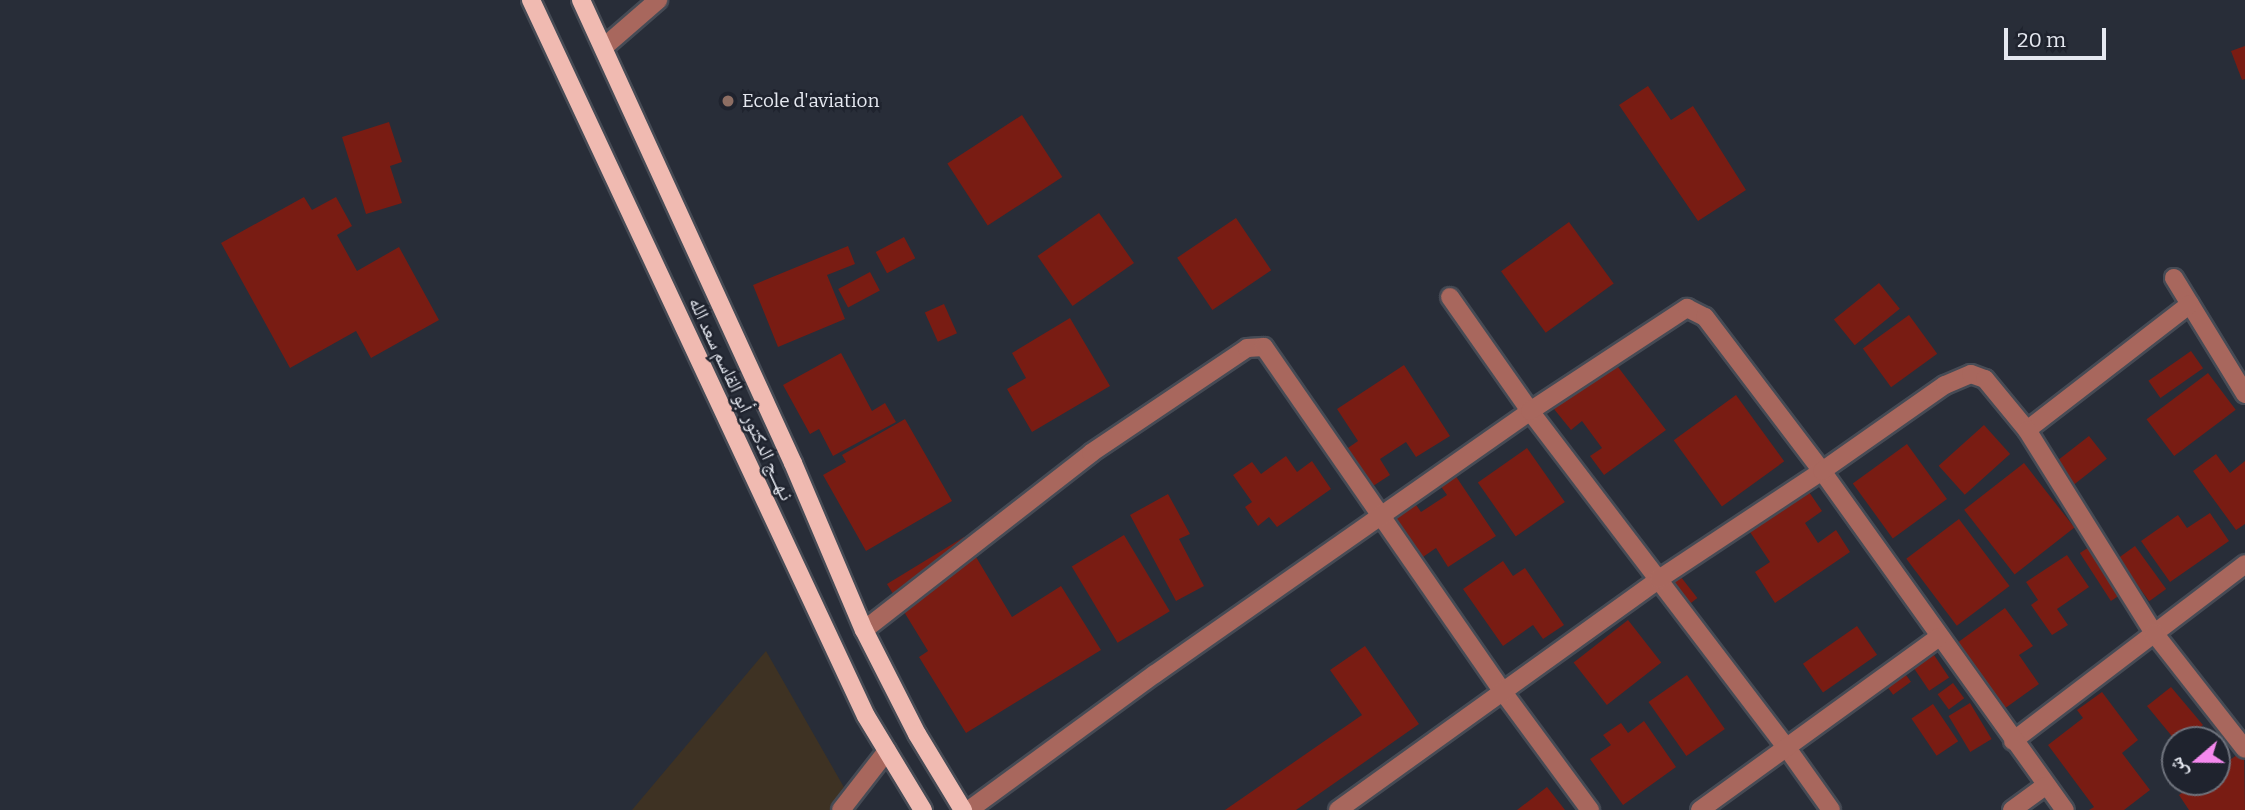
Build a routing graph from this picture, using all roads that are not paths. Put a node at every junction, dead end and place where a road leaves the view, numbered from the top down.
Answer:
1 (531, 0) edge
2 (582, 0) edge
3 (658, 0) edge
4 (604, 47) junction
5 (2174, 278) dead end
6 (1451, 297) dead end
7 (2190, 304) junction
8 (2245, 394) edge
9 (1530, 411) junction
10 (2027, 430) junction
11 (1822, 471) junction
12 (1382, 517) junction
13 (2245, 564) edge
14 (1659, 579) junction
15 (864, 630) junction
16 (2154, 633) junction
17 (1938, 638) junction
18 (1503, 692) junction
19 (2013, 741) junction
20 (1787, 748) junction
21 (2245, 749) edge
22 (887, 751) junction
23 (2045, 786) junction
24 (841, 810) edge
25 (923, 810) edge
26 (963, 810) edge
27 (969, 810) edge
28 (1338, 810) edge
29 (1590, 810) edge
30 (1700, 810) edge
31 (1831, 810) edge
32 (2012, 810) edge
33 (2065, 810) edge

1 - 22 main road, نـهـــج الدكتور أبو القاسم سعد الله
2 - 4 main road, نـهـــج الدكتور أبو القاسم سعد الله
3 - 4 street
4 - 15 main road, نـهـــج الدكتور أبو القاسم سعد الله
5 - 7 street
6 - 9 street
7 - 8 street
7 - 10 street
9 - 11 street
9 - 12 street
9 - 14 street
10 - 11 street
10 - 16 street
11 - 14 street
11 - 17 street
12 - 15 street
12 - 18 street
12 - 27 street
13 - 16 street
14 - 18 street
14 - 20 street
15 - 26 main road, نـهـــج الدكتور أبو القاسم سعد الله
16 - 19 street
16 - 21 street
17 - 19 street
17 - 20 street
18 - 28 street
18 - 29 street
19 - 23 street
20 - 30 street
20 - 31 street
22 - 24 street
22 - 25 main road, نـهـــج الدكتور أبو القاسم سعد الله
23 - 32 street
23 - 33 street

